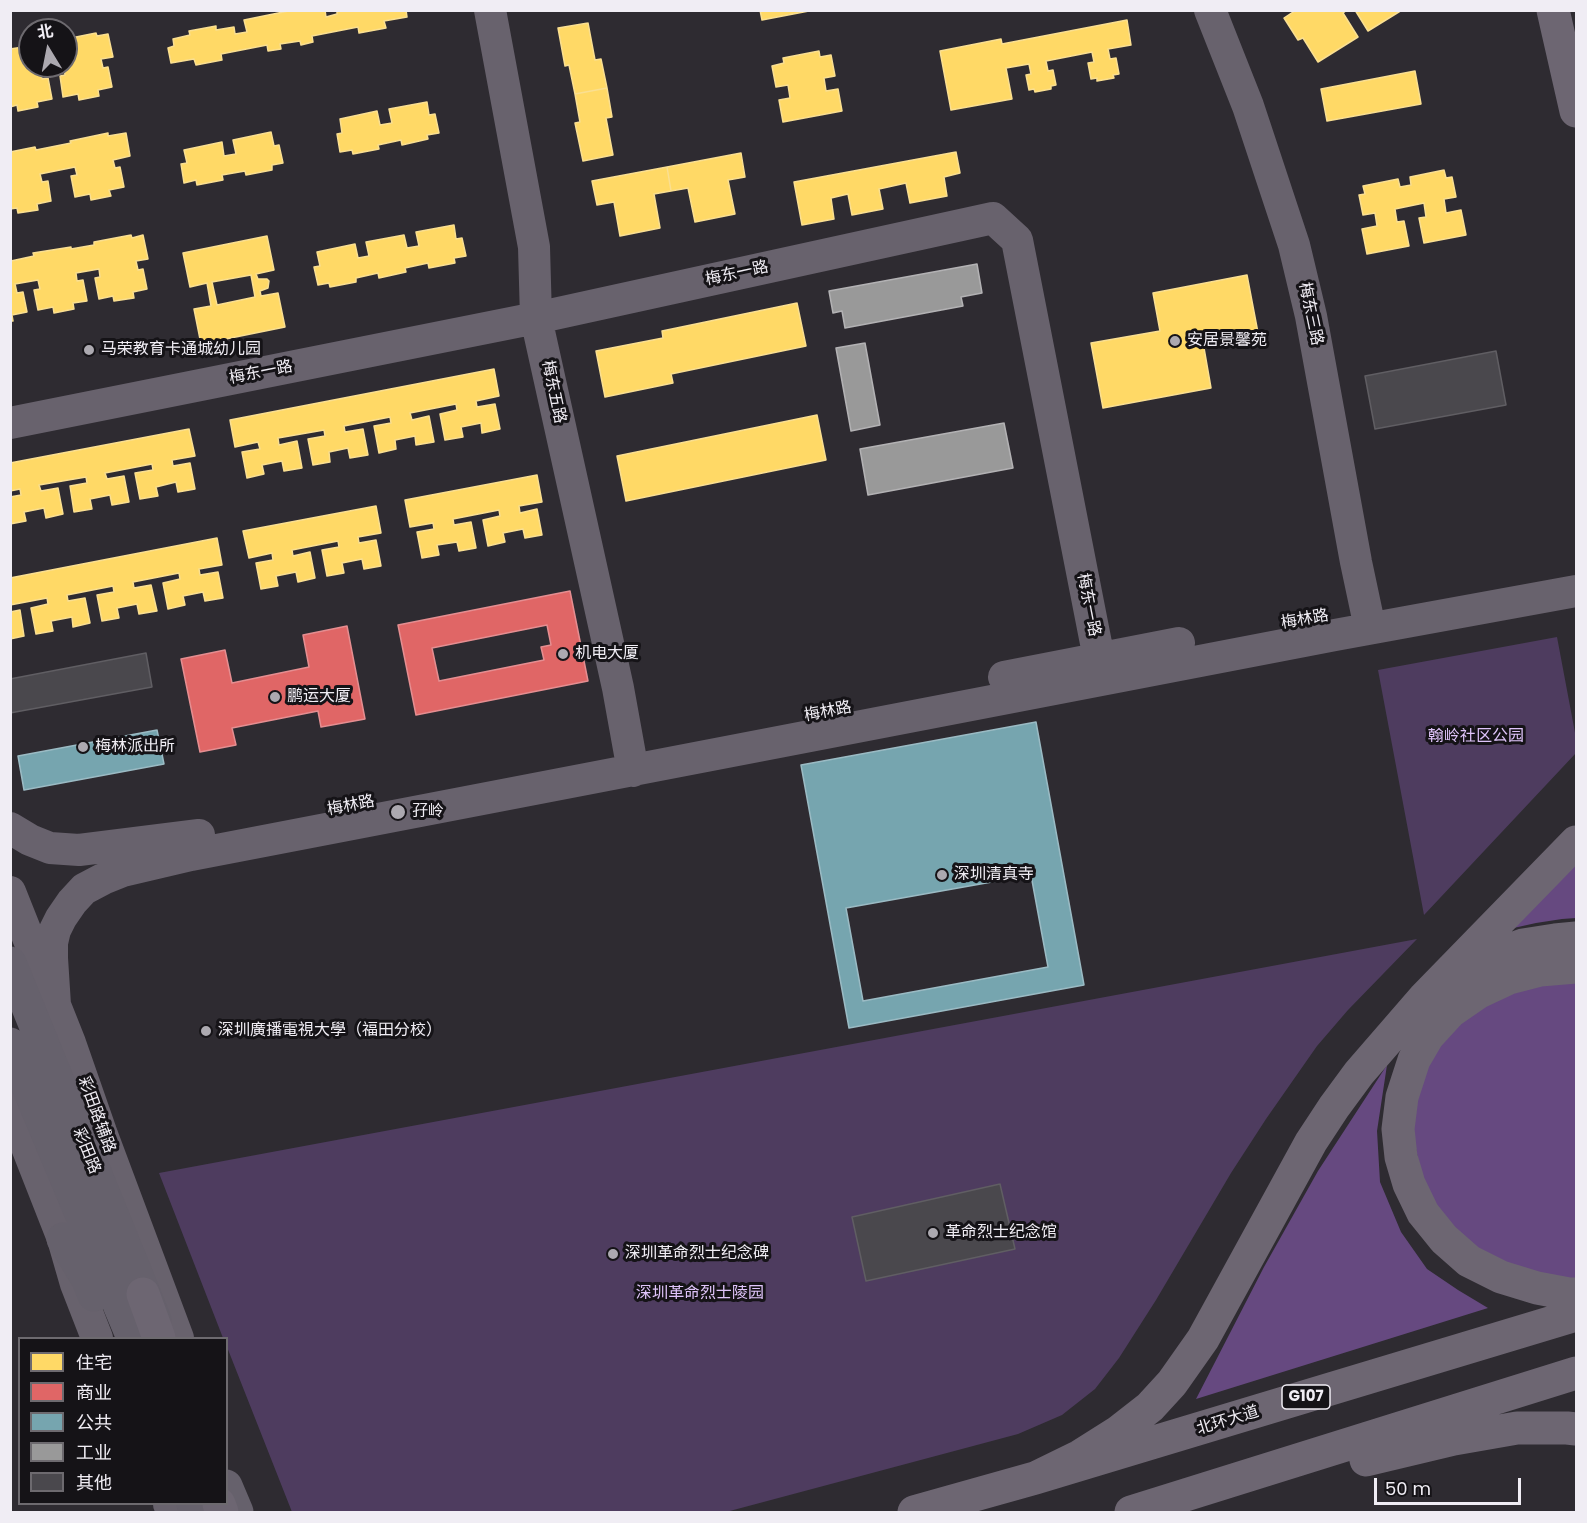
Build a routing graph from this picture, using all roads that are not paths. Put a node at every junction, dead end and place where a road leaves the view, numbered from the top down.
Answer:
1 (490, 10) edge
2 (1210, 10) edge
3 (1553, 10) edge
4 (1576, 111) edge
5 (536, 318) junction
6 (10, 423) edge
7 (1576, 570) edge
8 (1576, 591) edge
9 (1368, 618) junction
10 (1101, 669) junction
11 (631, 762) junction
12 (10, 828) edge
13 (1576, 842) edge
14 (189, 846) junction
15 (13, 905) edge
16 (1576, 938) edge
17 (10, 963) edge
18 (1576, 967) edge
19 (1424, 998) junction
20 (55, 1005) junction
21 (10, 1044) edge
22 (32, 1090) edge
23 (63, 1239) junction
24 (143, 1294) joint
25 (1576, 1294) edge
26 (1576, 1315) edge
27 (98, 1337) edge
28 (112, 1337) edge
29 (133, 1337) edge
30 (161, 1337) edge
31 (178, 1337) edge
32 (1576, 1373) edge
33 (1576, 1429) edge
34 (1035, 1478) junction
35 (228, 1491) edge
36 (237, 1512) edge
37 (914, 1512) edge
38 (1131, 1512) edge
39 (1145, 1512) edge

1 - 5 street, 梅东五路
2 - 9 street, 梅东三路
3 - 4 highway
5 - 6 street, 梅东一路
5 - 10 street, 梅东一路
5 - 11 street, 梅东五路
7 - 9 street, 梅林路
8 - 9 street, 梅林路
9 - 10 street, 梅林路
10 - 11 street, 梅林路
11 - 14 street, 梅林路
12 - 14 street, 梅林路
13 - 19 highway
14 - 20 street, 梅林路
15 - 20 street, 彩田路辅路
16 - 19 highway
17 - 22 main road, 彩田路
18 - 25 highway
19 - 34 highway
20 - 31 street, 彩田路辅路
21 - 22 main road, 彩田路
22 - 23 street
22 - 24 main road, 彩田路
22 - 29 main road, 彩田路
23 - 27 street
23 - 28 main road
24 - 30 highway
26 - 34 highway, 北环大道 / G107
32 - 38 highway
33 - 39 highway
34 - 37 highway, 北环大道 / G107
35 - 36 main road

